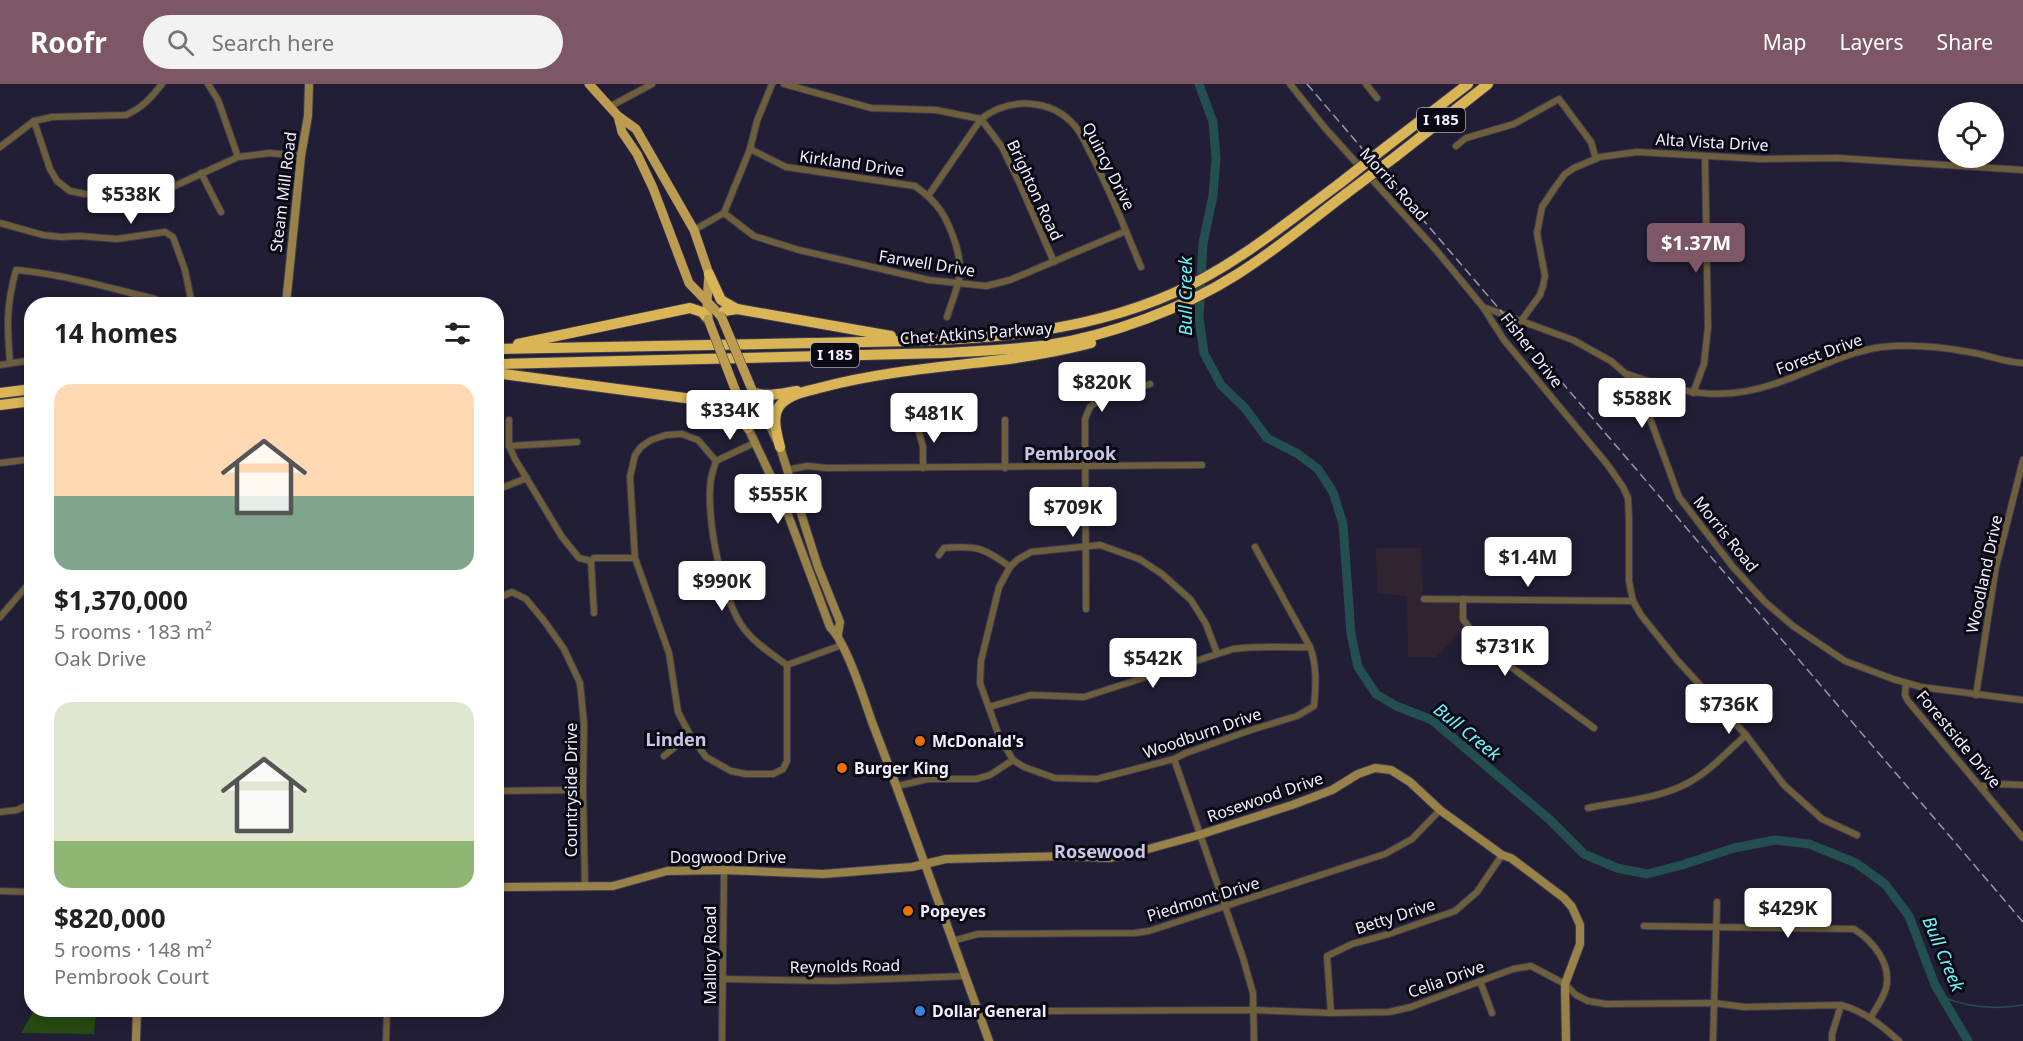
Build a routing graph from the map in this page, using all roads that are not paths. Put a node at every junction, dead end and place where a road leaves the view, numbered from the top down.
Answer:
1 (162, 84) edge
2 (208, 84) edge
3 (309, 84) edge
4 (589, 84) edge
5 (652, 84) edge
6 (772, 84) edge
7 (784, 84) edge
8 (1290, 84) edge
9 (1366, 84) edge
10 (1468, 84) edge
11 (1488, 84) edge
12 (1377, 98) dead end
13 (609, 107) junction
14 (618, 116) junction
15 (981, 119) junction
16 (34, 121) junction
17 (1456, 146) dead end
18 (0, 147) edge
19 (750, 149) junction
20 (301, 156) junction
21 (238, 157) junction
22 (1705, 157) junction
23 (1596, 159) junction
24 (2023, 170) edge
25 (201, 173) junction
26 (928, 196) junction
27 (221, 212) dead end
28 (724, 213) junction
29 (0, 223) edge
30 (694, 230) junction
31 (1126, 231) junction
32 (1054, 262) junction
33 (1140, 267) dead end
34 (709, 274) junction
35 (957, 284) junction
36 (147, 297) edge
37 (191, 297) edge
38 (287, 297) edge
39 (707, 301) junction
40 (1483, 307) junction
41 (737, 309) junction
42 (1166, 312) junction
43 (721, 316) junction
44 (947, 317) dead end
45 (708, 319) junction
46 (1521, 321) junction
47 (921, 340) junction
48 (504, 346) edge
49 (504, 348) edge
50 (24, 361) edge
51 (10, 363) junction
52 (2023, 363) edge
53 (504, 364) edge
54 (0, 365) edge
55 (504, 374) edge
56 (1626, 374) junction
57 (1150, 384) dead end
58 (24, 390) edge
59 (804, 391) junction
60 (753, 392) junction
61 (0, 393) edge
62 (1693, 393) junction
63 (738, 397) joint
64 (24, 402) edge
65 (0, 405) edge
66 (751, 405) junction
67 (510, 420) dead end
68 (1005, 420) dead end
69 (917, 425) dead end
70 (748, 428) junction
71 (577, 442) dead end
72 (754, 443) junction
73 (509, 446) junction
74 (780, 447) junction
75 (24, 460) edge
76 (2023, 460) edge
77 (716, 461) junction
78 (0, 463) edge
79 (1202, 465) dead end
80 (1084, 467) junction
81 (922, 468) junction
82 (1005, 468) junction
83 (786, 470) junction
84 (527, 478) junction
85 (504, 487) edge
86 (1256, 547) dead end
87 (1086, 548) junction
88 (939, 555) dead end
89 (635, 558) junction
90 (591, 561) junction
91 (1010, 567) junction
92 (24, 589) edge
93 (504, 596) edge
94 (1424, 599) dead end
95 (1462, 599) junction
96 (1633, 601) junction
97 (1086, 609) dead end
98 (594, 613) dead end
99 (0, 617) edge
100 (838, 634) junction
101 (842, 645) junction
102 (1310, 646) junction
103 (1217, 653) junction
104 (788, 665) junction
105 (1906, 683) junction
106 (1976, 695) junction
107 (2023, 700) edge
108 (989, 707) junction
109 (1594, 728) dead end
110 (690, 735) junction
111 (1746, 735) junction
112 (664, 756) dead end
113 (1174, 759) junction
114 (1012, 760) junction
115 (2023, 785) edge
116 (897, 786) junction
117 (1981, 786) junction
118 (583, 790) junction
119 (504, 791) edge
120 (24, 807) edge
121 (1588, 808) dead end
122 (1440, 810) junction
123 (0, 812) edge
124 (1199, 835) junction
125 (1857, 835) dead end
126 (2023, 838) edge
127 (1502, 855) junction
128 (924, 863) junction
129 (724, 870) junction
130 (585, 886) junction
131 (504, 887) edge
132 (0, 891) edge
133 (24, 892) edge
134 (1717, 902) dead end
135 (1224, 906) junction
136 (1644, 926) dead end
137 (1716, 926) junction
138 (952, 941) junction
139 (966, 976) junction
140 (723, 978) junction
141 (1480, 981) junction
142 (1565, 984) junction
143 (1714, 1003) junction
144 (1841, 1005) junction
145 (1254, 1010) junction
146 (1331, 1013) junction
147 (1492, 1013) dead end
148 (980, 1016) junction
149 (137, 1017) edge
150 (387, 1017) edge
151 (1871, 1017) junction
152 (136, 1041) edge
153 (386, 1041) edge
154 (723, 1041) edge
155 (989, 1041) edge
156 (1254, 1041) edge
157 (1566, 1041) edge
158 (1713, 1041) edge
159 (1832, 1041) edge
160 (1899, 1041) edge

1 - 16 street
2 - 21 street
3 - 20 street, Steam Mill Road
4 - 13 main road
5 - 13 street
6 - 19 street
7 - 15 street
8 - 40 street, Morris Road
9 - 12 street
10 - 47 highway, Chet Atkins Parkway / I 185, bridge
11 - 42 highway, I 185, bridge
13 - 14 main road
14 - 30 main road
14 - 39 main road
15 - 26 street, Quincy Drive
15 - 31 street, Quincy Drive
15 - 32 street, Brighton Road
16 - 18 street
16 - 25 street
17 - 23 street
19 - 26 street, Kirkland Drive
19 - 28 street
20 - 21 street
20 - 38 street, Steam Mill Road
21 - 25 street
22 - 23 street, Alta Vista Drive
22 - 24 street, Alta Vista Drive
22 - 62 street
23 - 46 street, Alta Vista Drive
25 - 27 street
26 - 35 street, Kirkland Drive
28 - 30 street
28 - 35 street, Farwell Drive
29 - 37 street
30 - 34 main road
31 - 32 street, Farwell Drive
31 - 33 street, Quincy Drive
32 - 35 street, Farwell Drive
34 - 39 main road
34 - 41 highway
35 - 44 street, Kirkland Drive
36 - 51 street
39 - 43 main road
39 - 45 main road
40 - 46 street, Morris Road
40 - 96 street, Fisher Drive
41 - 43 highway
41 - 47 highway
42 - 53 highway, Chet Atkins Parkway / I 185
42 - 59 highway
43 - 60 main road, bridge
45 - 48 highway
45 - 63 main road, bridge
46 - 56 street, Morris Road
47 - 49 highway, Chet Atkins Parkway / I 185
50 - 51 street
51 - 54 street
52 - 62 street, Forest Drive
55 - 70 highway
56 - 62 street, Forest Drive
56 - 105 street, Morris Road
57 - 80 street
58 - 61 highway
59 - 60 highway
59 - 74 highway
60 - 66 street
63 - 66 street
64 - 65 highway
66 - 70 street
66 - 74 street
67 - 73 street
68 - 82 street
69 - 81 street
70 - 72 street
71 - 73 street
72 - 77 street
72 - 100 street
73 - 84 street
74 - 83 street
75 - 78 street
76 - 106 street, Woodland Drive
77 - 89 street
77 - 104 street
79 - 80 street
80 - 82 street
80 - 87 street
81 - 82 street
81 - 83 street
83 - 100 street
84 - 85 street
84 - 90 street
86 - 102 street, Woodburn Drive
87 - 91 street
87 - 97 street
87 - 103 street
88 - 91 street
89 - 90 street
89 - 110 street
90 - 98 street
91 - 108 street
92 - 99 street
93 - 118 street, Countryside Drive
94 - 95 street
95 - 96 street
95 - 109 street
96 - 111 street
100 - 101 street
101 - 104 street
101 - 116 street
102 - 103 street
102 - 113 street, Woodburn Drive
103 - 108 street
104 - 110 street
105 - 106 street, Morris Road
105 - 117 street, Forestside Drive
106 - 107 street, Morris Road
108 - 114 street
110 - 112 street
111 - 121 street
111 - 125 street
113 - 114 street, Woodburn Drive
113 - 124 street
114 - 116 street
115 - 117 street
116 - 128 street
117 - 126 street, Forestside Drive
118 - 119 street
118 - 130 street, Countryside Drive
120 - 123 street
122 - 124 street, Rosewood Drive
122 - 127 street, Rosewood Drive
122 - 135 street, Piedmont Drive
124 - 128 street, Rosewood Drive
124 - 135 street
127 - 142 street, Rosewood Drive
127 - 146 street, Betty Drive
128 - 129 street, Dogwood Drive
128 - 138 street
129 - 130 street, Dogwood Drive
129 - 140 street, Mallory Road
130 - 131 street, Dogwood Drive
132 - 133 street
134 - 137 street
135 - 138 street, Piedmont Drive
135 - 145 street
136 - 137 street
137 - 143 street
137 - 151 street
138 - 139 street
139 - 140 street, Reynolds Road
139 - 148 street
140 - 154 street, Mallory Road
141 - 142 street, Celia Drive
141 - 146 street, Celia Drive
141 - 147 street
142 - 143 street, Celia Drive
142 - 157 street, Rosewood Drive
143 - 144 street, Celia Drive
143 - 158 street
144 - 151 street, Celia Drive
144 - 159 street
145 - 146 street, Celia Drive
145 - 148 street, Celia Drive
145 - 156 street
148 - 155 street
149 - 152 street
150 - 153 street
151 - 160 street, Celia Drive

